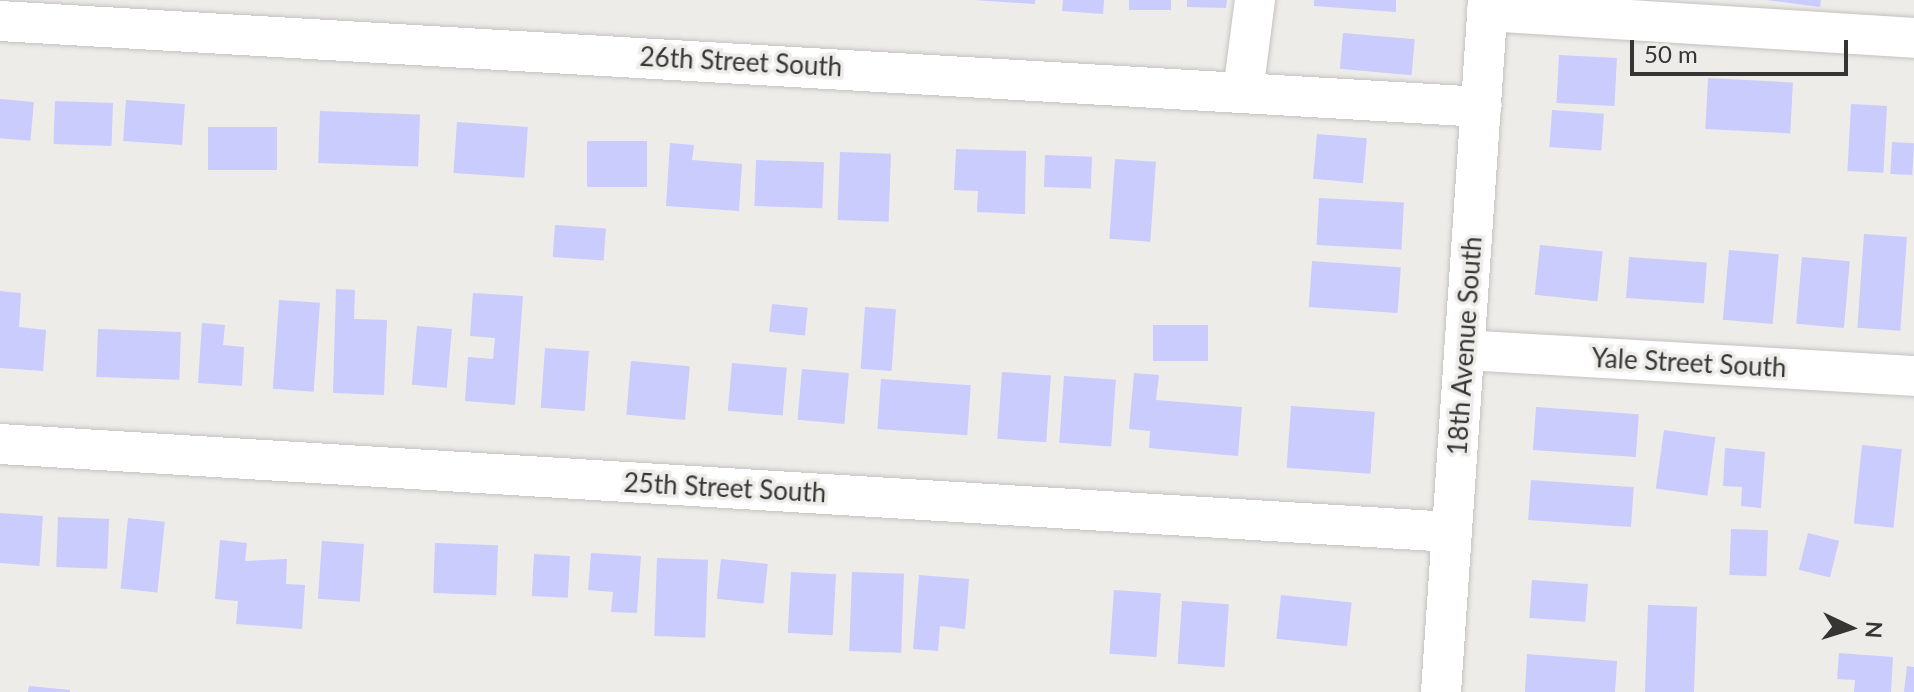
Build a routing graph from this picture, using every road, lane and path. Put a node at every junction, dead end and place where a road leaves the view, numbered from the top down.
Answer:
1 (1255, 0) edge
2 (1488, 6) edge
3 (0, 21) edge
4 (1914, 38) edge
5 (1243, 92) junction
6 (1482, 107) junction
7 (1464, 350) junction
8 (1914, 376) edge
9 (0, 444) edge
10 (1451, 532) junction
11 (1441, 692) edge

1 - 5 street
2 - 4 street
2 - 6 street, 18th Avenue South
3 - 5 street, 26th Street South
5 - 6 street, 26th Street South
6 - 7 street, 18th Avenue South
7 - 8 street, Yale Street South
7 - 10 street, 18th Avenue South
9 - 10 street, 25th Street South
10 - 11 street, 18th Avenue South

